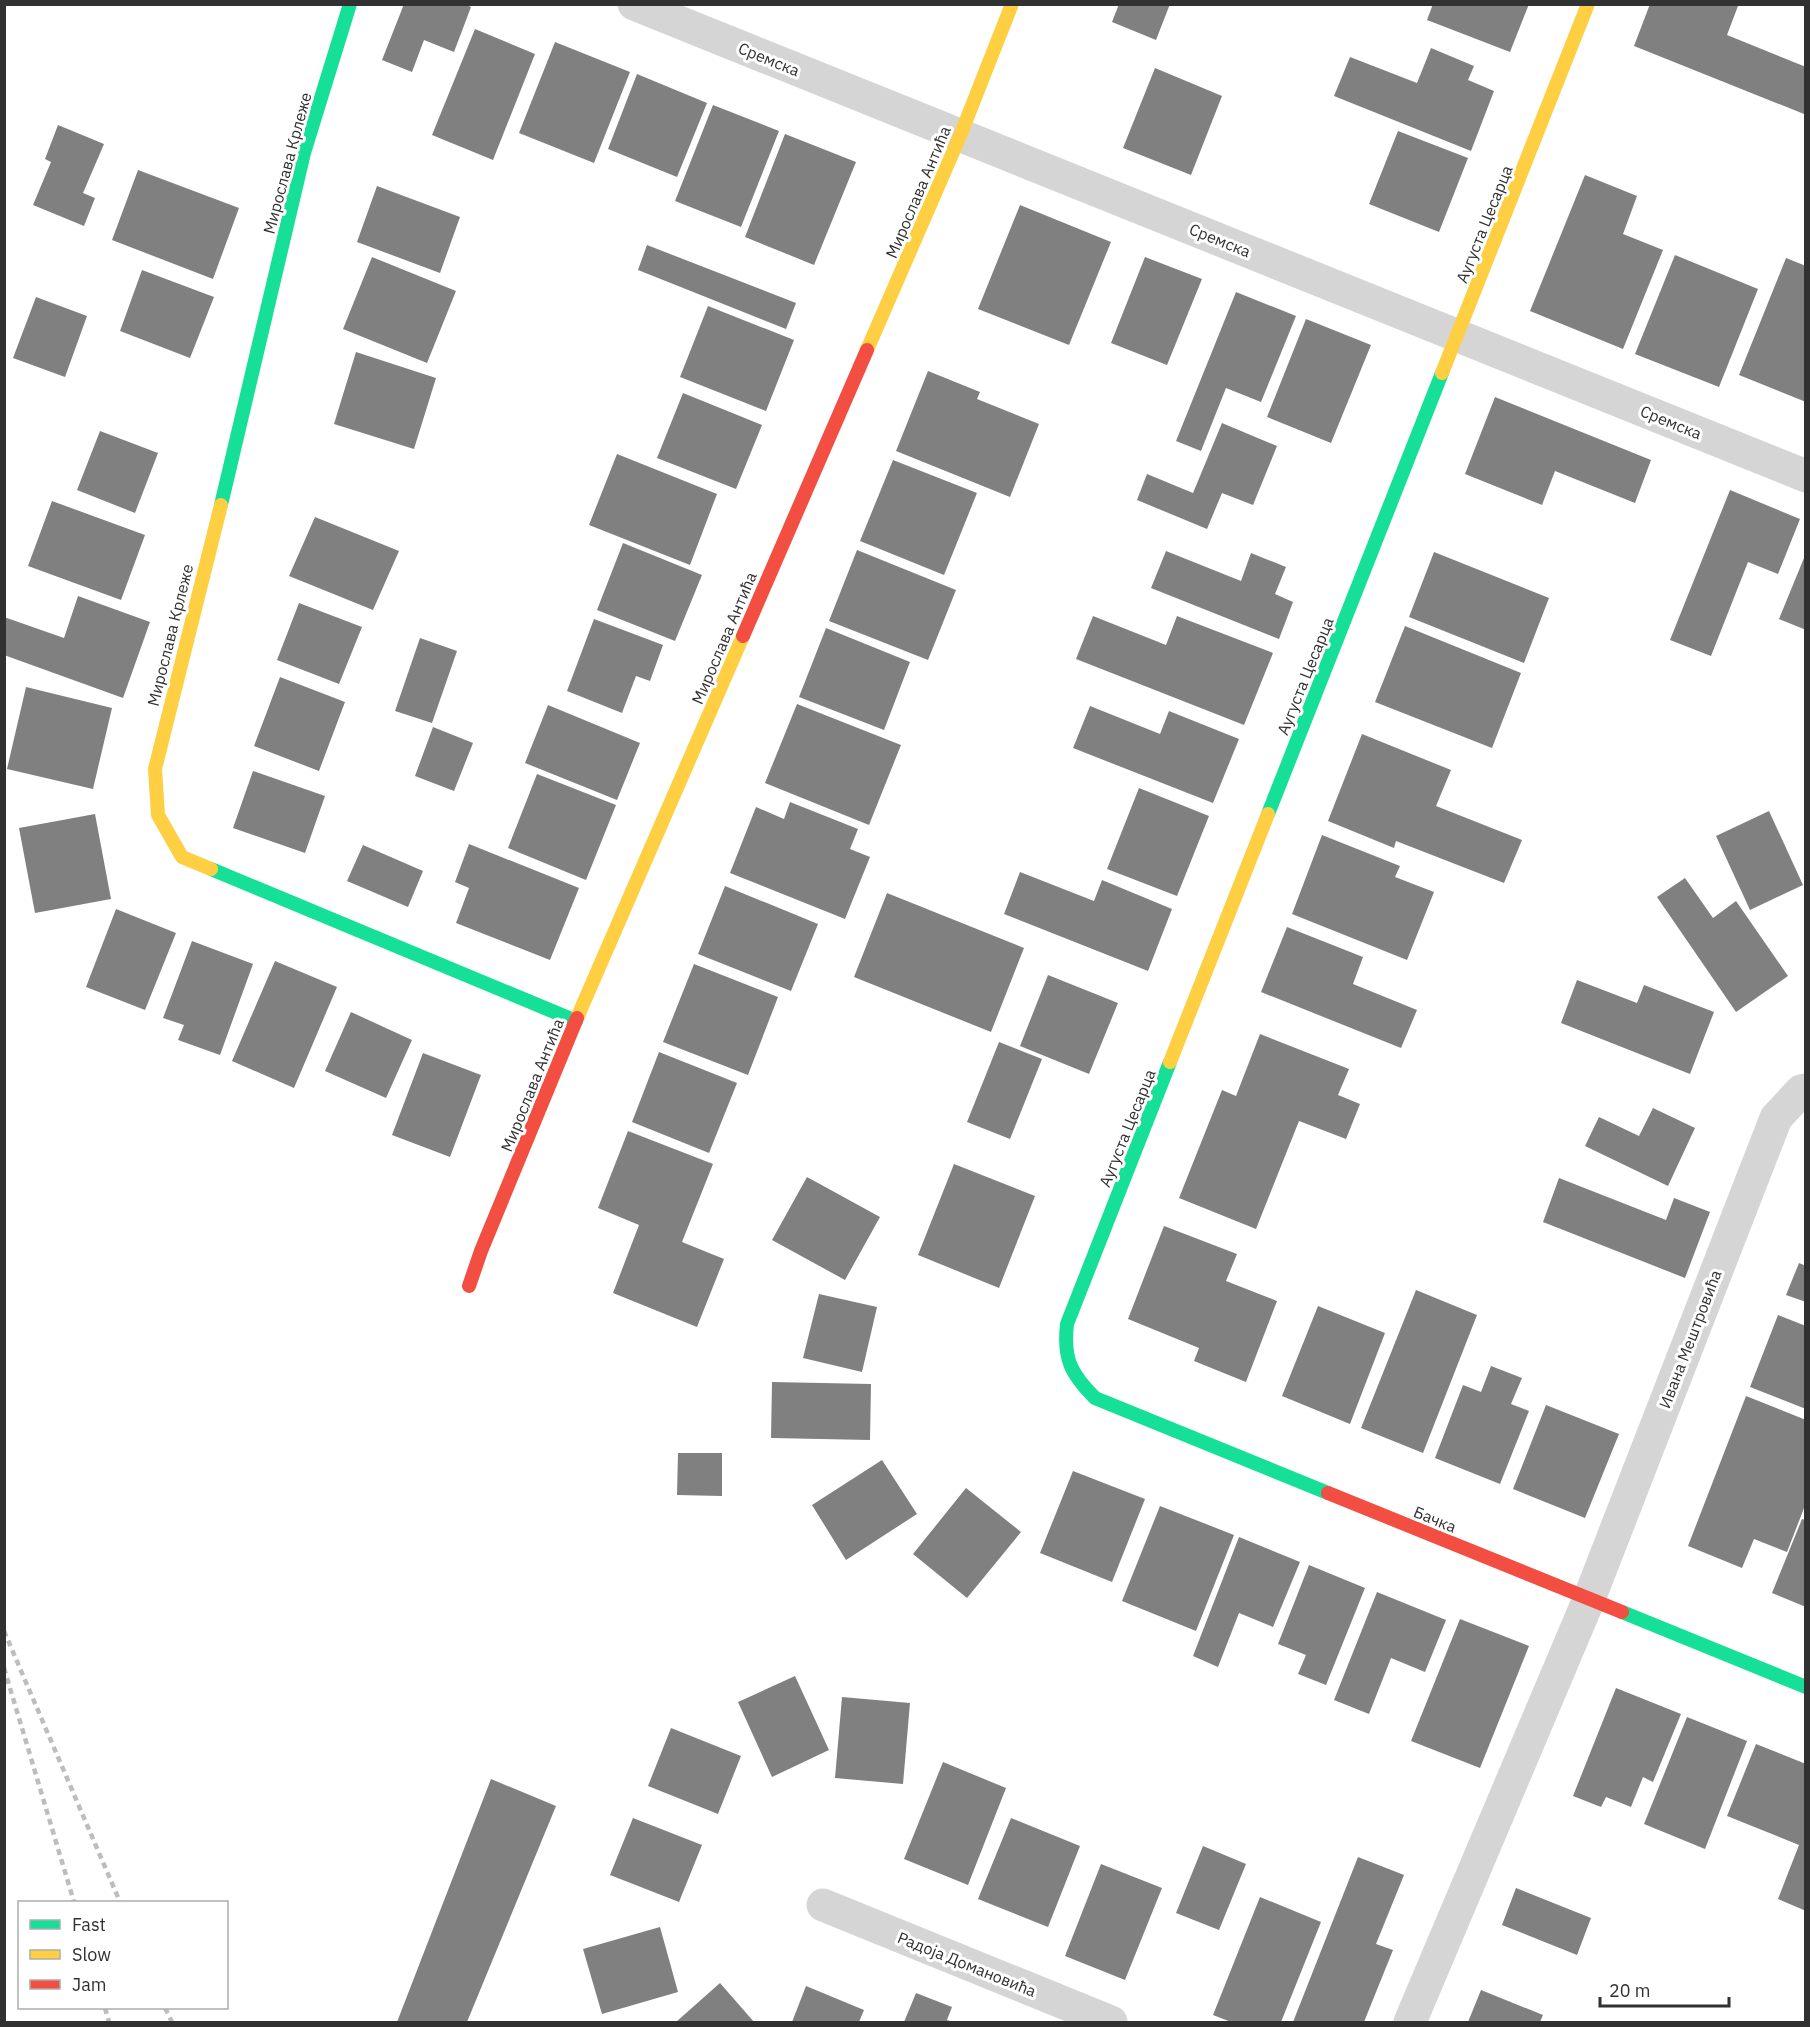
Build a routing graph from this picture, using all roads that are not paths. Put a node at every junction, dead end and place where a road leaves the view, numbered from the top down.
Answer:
1 (350, 4) edge
2 (634, 4) edge
3 (1012, 4) edge
4 (1588, 4) edge
5 (960, 136) junction
6 (1457, 336) junction
7 (1806, 476) edge
8 (576, 1021) junction
9 (1806, 1090) edge
10 (469, 1286) dead end
11 (1068, 1362) joint
12 (1589, 1599) junction
13 (1806, 1687) edge
14 (824, 1905) dead end
15 (1111, 2022) edge
16 (1410, 2022) edge

1 - 8 street, Мирослава Крлеже
2 - 5 street, Сремска
3 - 5 street, Мирослава Антића
4 - 6 street, Аугуста Цесарца
5 - 6 street, Сремска
5 - 8 street, Мирослава Антића
6 - 7 street, Сремска
6 - 11 street, Аугуста Цесарца
8 - 10 street, Мирослава Антића
9 - 12 street, Ивана Мештровића
11 - 12 street, Бачка
12 - 13 street, Бачка
12 - 16 street, Ивана Мештровића
14 - 15 street, Радоја Домановића

